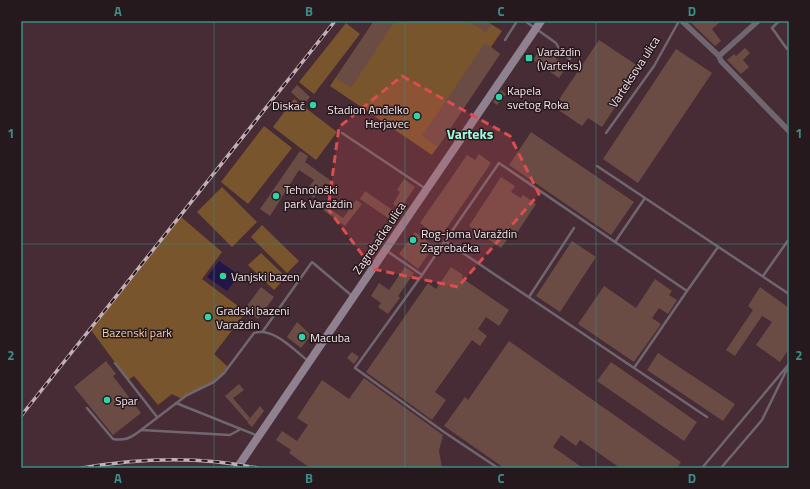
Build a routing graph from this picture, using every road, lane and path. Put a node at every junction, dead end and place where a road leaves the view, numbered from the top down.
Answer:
1 (517, 21) edge
2 (525, 21) edge
3 (541, 21) edge
4 (679, 21) edge
5 (682, 21) edge
6 (758, 21) edge
7 (779, 21) edge
8 (536, 28) junction
9 (505, 40) dead end
10 (787, 49) dead end
11 (719, 56) junction
12 (570, 59) dead end
13 (789, 131) edge
14 (342, 133) dead end
15 (606, 133) dead end
16 (597, 166) dead end
17 (426, 189) junction
18 (645, 198) junction
19 (574, 228) dead end
20 (789, 239) edge
21 (445, 241) junction
22 (614, 242) junction
23 (718, 247) junction
24 (385, 250) junction
25 (422, 275) junction
26 (763, 276) junction
27 (687, 291) junction
28 (789, 294) edge
29 (353, 297) junction
30 (529, 297) junction
31 (263, 331) junction
32 (309, 362) junction
33 (115, 363) dead end
34 (789, 365) edge
35 (634, 368) junction
36 (176, 403) junction
37 (87, 408) dead end
38 (157, 417) junction
39 (707, 417) dead end
40 (141, 430) junction
41 (240, 430) junction
42 (258, 436) junction
43 (237, 468) edge
44 (498, 468) edge
45 (702, 468) edge
46 (722, 468) edge

1 - 9 lane
2 - 8 lane
3 - 8 main road, Zagrebačka ulica
4 - 15 lane, Varteksova ulica
5 - 11 street
6 - 11 street
7 - 10 lane
8 - 12 lane
8 - 17 main road, Zagrebačka ulica
11 - 13 street
14 - 17 lane
16 - 18 lane
17 - 24 main road, Zagrebačka ulica
18 - 22 lane
18 - 23 lane
19 - 30 lane
20 - 26 lane
21 - 22 lane
21 - 25 lane
21 - 30 lane
22 - 27 lane
23 - 26 lane
23 - 27 lane
24 - 25 lane
24 - 29 main road, Zagrebačka ulica
25 - 44 lane
26 - 28 lane
27 - 35 lane
29 - 31 lane
29 - 32 main road, Zagrebačka ulica
30 - 35 lane
31 - 32 lane
31 - 36 lane
32 - 42 main road, Zagrebačka ulica
33 - 38 lane
34 - 45 lane
34 - 46 lane
35 - 39 lane
36 - 38 lane
36 - 41 lane
37 - 40 lane
38 - 40 lane
40 - 41 lane
41 - 42 lane
42 - 43 main road, Zagrebačka ulica

